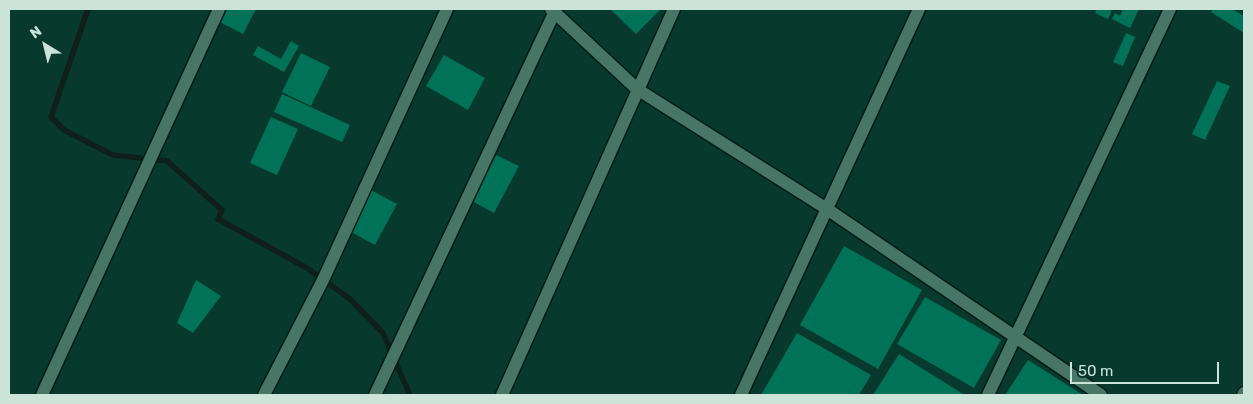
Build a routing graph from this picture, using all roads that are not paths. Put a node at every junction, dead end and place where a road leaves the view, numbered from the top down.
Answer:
1 (219, 9) edge
2 (447, 9) edge
3 (674, 9) edge
4 (919, 9) edge
5 (1170, 9) edge
6 (554, 10) edge
7 (637, 89) junction
8 (827, 209) junction
9 (1016, 336) junction
10 (42, 395) edge
11 (264, 395) edge
12 (375, 395) edge
13 (502, 395) edge
14 (740, 395) edge
15 (988, 395) edge
16 (1101, 395) edge

1 - 10 street
2 - 11 street
3 - 7 street
4 - 8 street
5 - 9 street
6 - 7 street
6 - 12 street
7 - 8 street
7 - 13 street
8 - 9 street
8 - 14 street
9 - 15 street
9 - 16 street

